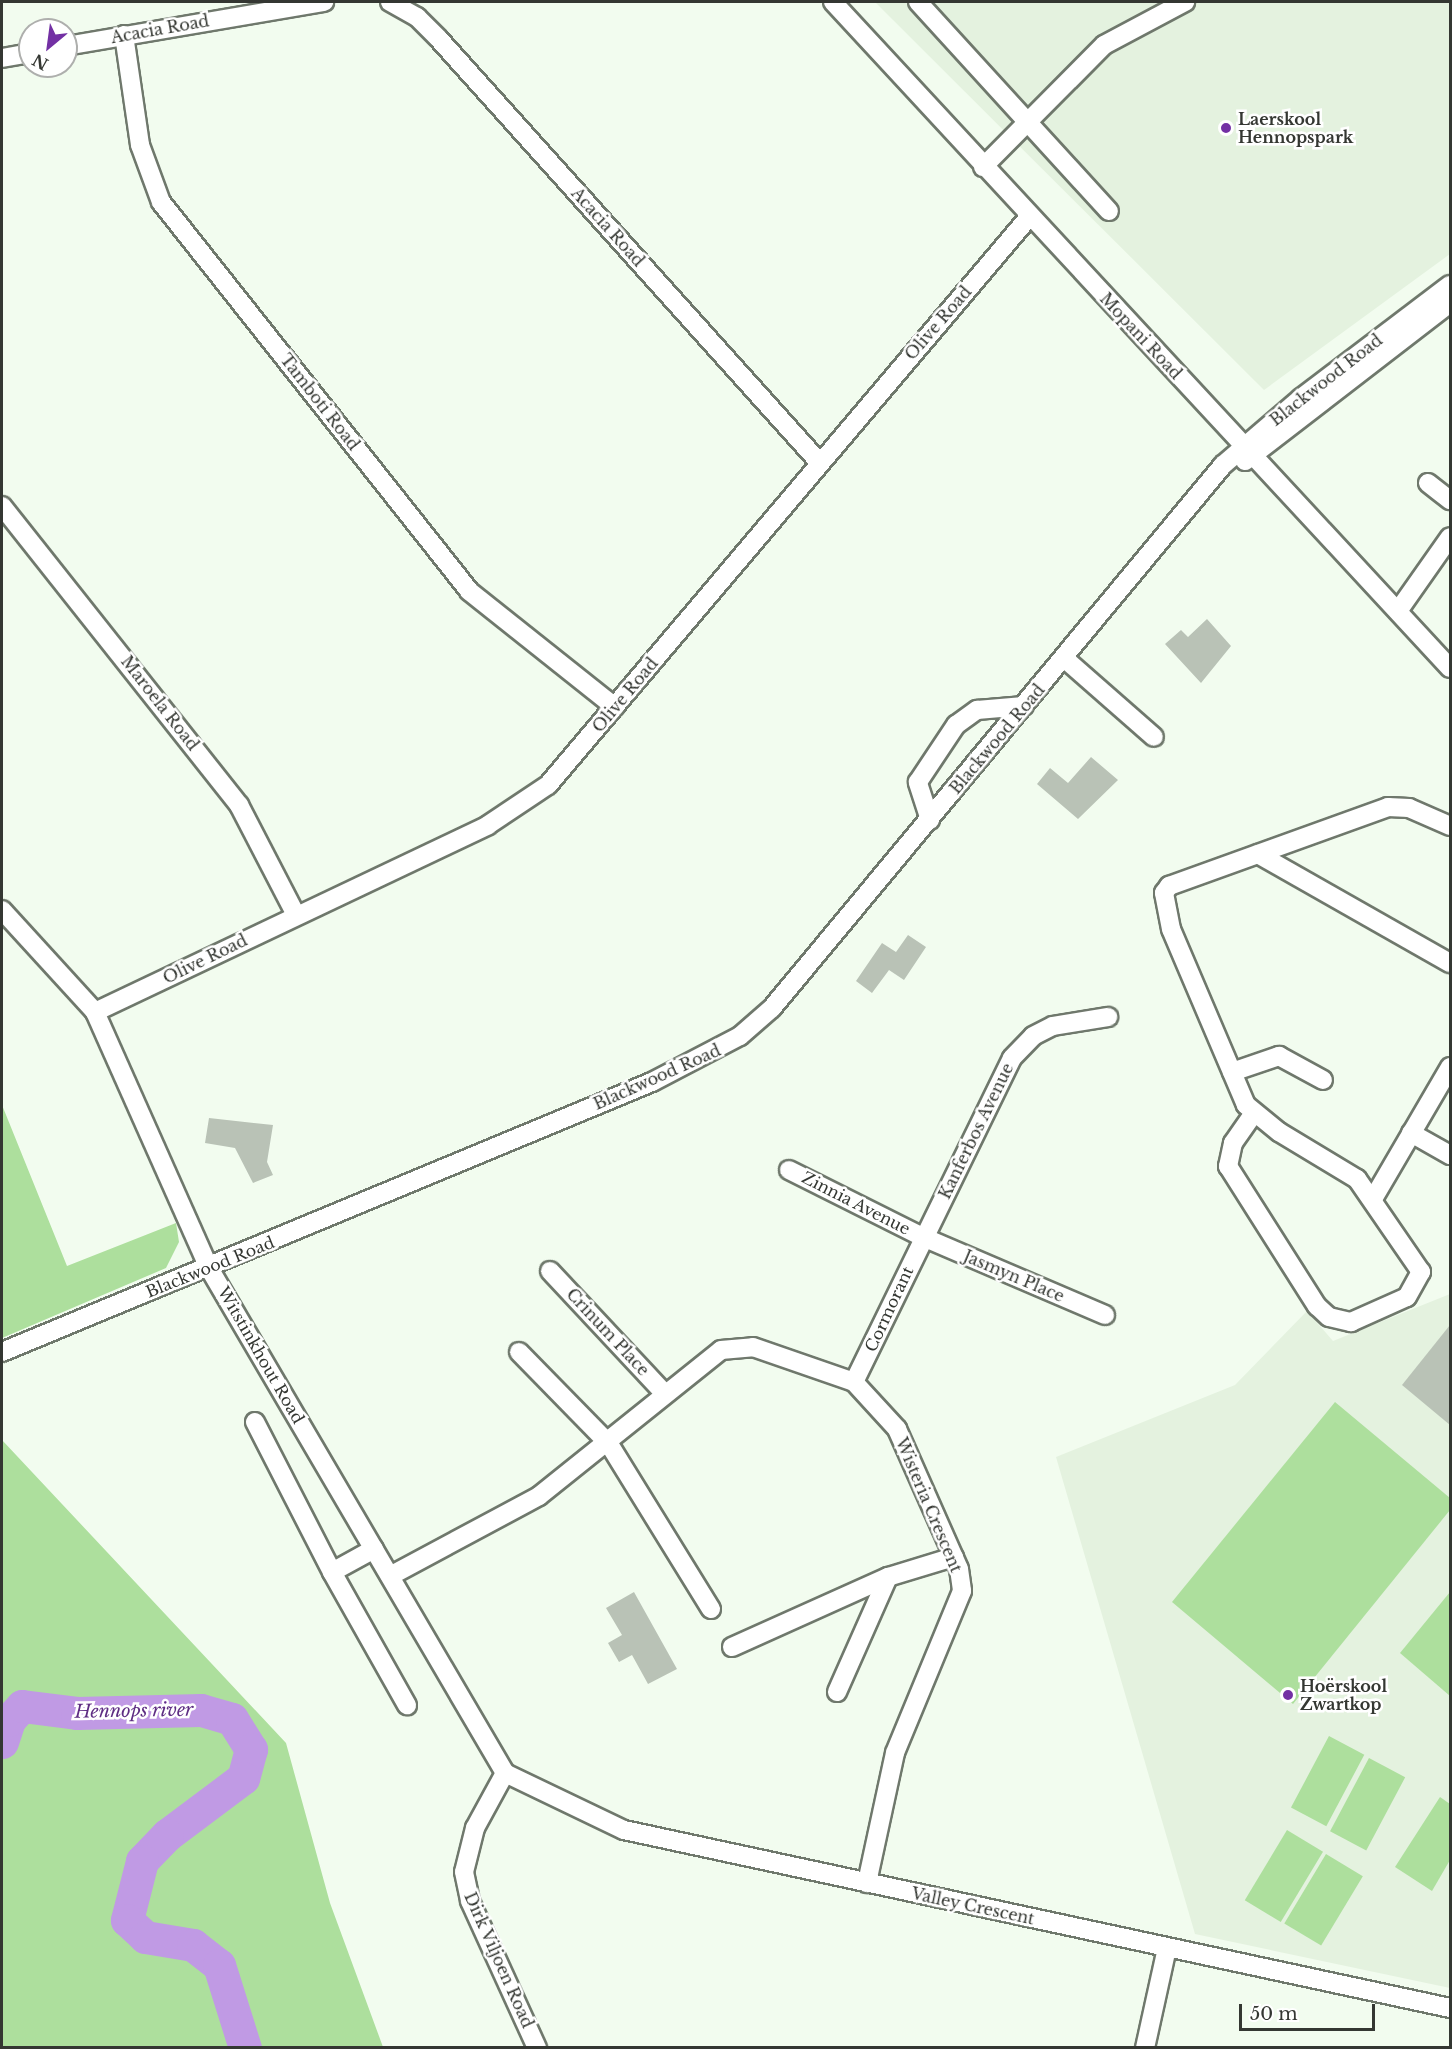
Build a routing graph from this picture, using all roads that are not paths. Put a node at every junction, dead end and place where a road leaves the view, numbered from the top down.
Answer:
1 (324, 2) edge
2 (390, 2) edge
3 (833, 2) edge
4 (918, 2) edge
5 (1185, 2) edge
6 (124, 35) junction
7 (78, 44) edge
8 (18, 55) edge
9 (2, 58) edge
10 (1026, 122) junction
11 (983, 167) junction
12 (1109, 211) dead end
13 (1029, 217) junction
14 (1450, 285) edge
15 (1450, 303) edge
16 (1248, 450) junction
17 (819, 462) junction
18 (1428, 483) dead end
19 (1450, 500) edge
20 (2, 507) edge
21 (1450, 537) edge
22 (1398, 612) junction
23 (1065, 659) junction
24 (1450, 668) edge
25 (615, 706) junction
26 (1024, 706) junction
27 (1154, 737) dead end
28 (930, 820) junction
29 (1450, 826) edge
30 (1258, 854) junction
31 (2, 910) edge
32 (296, 915) junction
33 (1450, 963) edge
34 (95, 1012) junction
35 (1108, 1017) dead end
36 (1450, 1067) edge
37 (1232, 1072) junction
38 (1323, 1080) dead end
39 (1254, 1113) junction
40 (1411, 1133) junction
41 (1450, 1155) edge
42 (789, 1170) dead end
43 (1373, 1199) junction
44 (923, 1237) junction
45 (209, 1268) junction
46 (550, 1270) dead end
47 (1105, 1315) dead end
48 (2, 1352) edge
49 (519, 1352) dead end
50 (854, 1382) junction
51 (665, 1394) junction
52 (255, 1422) dead end
53 (609, 1444) junction
54 (374, 1550) junction
55 (954, 1557) junction
56 (332, 1572) junction
57 (390, 1576) junction
58 (888, 1577) junction
59 (711, 1609) dead end
60 (732, 1647) dead end
61 (837, 1692) dead end
62 (407, 1705) dead end
63 (505, 1773) junction
64 (867, 1883) junction
65 (1167, 1948) junction
66 (1450, 2008) edge
67 (537, 2048) edge
68 (1145, 2048) edge

1 - 6 street, Acacia Road
2 - 17 street, Acacia Road
3 - 11 street, Mopani Road
4 - 10 street
5 - 10 street
6 - 7 street, Acacia Road
6 - 25 street, Tamboti Road
8 - 9 street
10 - 11 street
10 - 12 street
11 - 13 street, Mopani Road
13 - 16 street, Mopani Road
13 - 17 street, Olive Road
14 - 16 street, Blackwood Road
15 - 16 street, Blackwood Road
16 - 22 street, Mopani Road
16 - 23 street, Blackwood Road
17 - 25 street, Olive Road
18 - 19 street
20 - 32 street, Maroela Road
21 - 22 street
22 - 24 street, Mopani Road
23 - 26 street, Blackwood Road
23 - 27 street
25 - 32 street, Olive Road
26 - 28 street, Blackwood Road
26 - 28 street
28 - 45 street, Blackwood Road
29 - 30 street
30 - 33 street
30 - 37 street
31 - 34 street, Witstinkhout Road
32 - 34 street, Olive Road
34 - 45 street, Witstinkhout Road
35 - 44 street, Kanferbos Avenue
36 - 40 street
37 - 38 street
37 - 39 street
39 - 43 street
39 - 43 street
40 - 41 street
40 - 43 street
42 - 44 street, Zinnia Avenue
44 - 47 street, Jasmyn Place
44 - 50 street, Cormorant
45 - 48 street, Blackwood Road
45 - 54 street, Witstinkhout Road
46 - 51 street, Crinum Place
49 - 53 street
50 - 51 street
50 - 55 street, Wisteria Crescent
51 - 53 street
52 - 56 street
53 - 57 street
53 - 59 street
54 - 56 street
54 - 57 street, Witstinkhout Road
55 - 58 street
55 - 64 street, Wisteria Crescent
56 - 62 street
57 - 63 street, Witstinkhout Road
58 - 60 street
58 - 61 street
63 - 64 street, Valley Crescent
63 - 67 street, Dirk Viljoen Road
64 - 65 street, Valley Crescent
65 - 66 street, Valley Crescent
65 - 68 street

